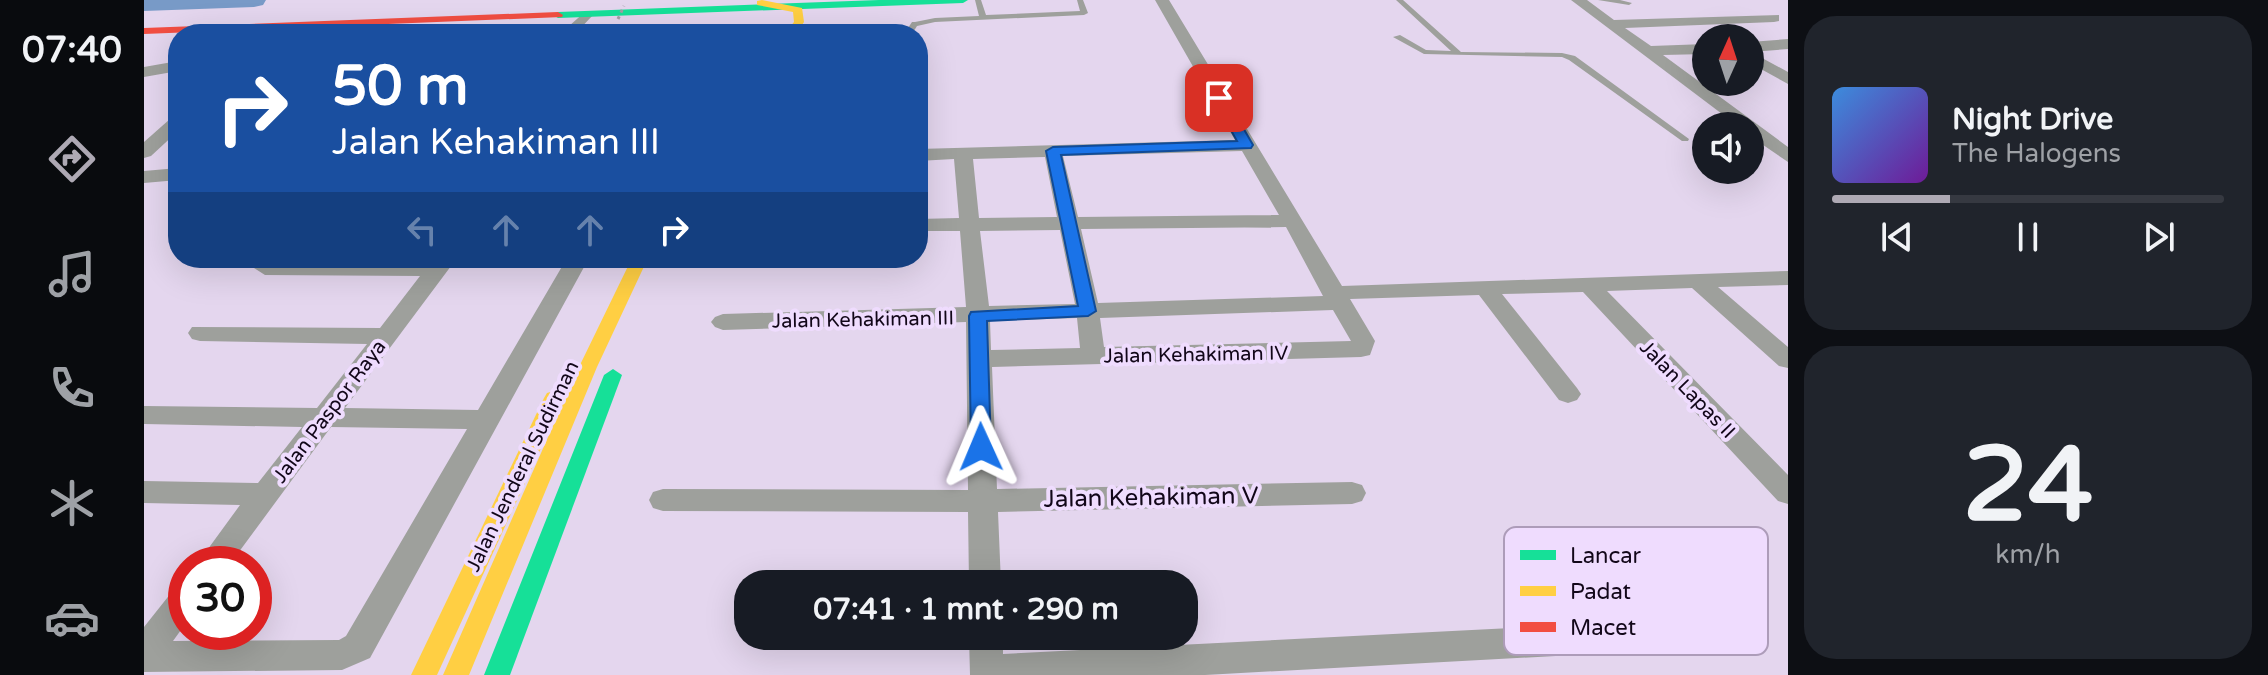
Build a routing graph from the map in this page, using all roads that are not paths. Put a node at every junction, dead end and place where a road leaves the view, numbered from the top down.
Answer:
1 (826, 0) edge
2 (963, 0) edge
3 (978, 0) edge
4 (1080, 0) edge
5 (1162, 0) edge
6 (1399, 0) edge
7 (1578, 0) edge
8 (1601, 0) edge
9 (944, 1) edge
10 (761, 3) junction
11 (1629, 3) dead end
12 (1752, 6) dead end
13 (794, 8) junction
14 (705, 11) junction
15 (575, 13) junction
16 (983, 18) junction
17 (259, 24) edge
18 (308, 24) edge
19 (571, 24) edge
20 (757, 24) edge
21 (796, 24) edge
22 (848, 24) dead end
23 (916, 24) edge
24 (1613, 24) junction
25 (168, 27) edge
26 (168, 27) edge
27 (144, 28) edge
28 (1397, 37) dead end
29 (1788, 44) edge
30 (1764, 46) edge
31 (1692, 50) edge
32 (1651, 51) junction
33 (1459, 54) junction
34 (1764, 64) edge
35 (168, 68) edge
36 (144, 72) edge
37 (1788, 79) edge
38 (1732, 112) edge
39 (168, 125) edge
40 (144, 131) edge
41 (168, 131) edge
42 (1685, 139) dead end
43 (1778, 140) edge
44 (1246, 145) junction
45 (1053, 151) junction
46 (144, 152) edge
47 (963, 154) junction
48 (928, 155) edge
49 (1788, 156) edge
50 (168, 175) edge
51 (144, 177) edge
52 (1291, 221) junction
53 (970, 224) junction
54 (1071, 224) junction
55 (928, 225) edge
56 (438, 268) edge
57 (572, 268) edge
58 (619, 268) edge
59 (635, 268) edge
60 (1697, 281) junction
61 (1785, 281) edge
62 (1589, 285) junction
63 (1485, 288) junction
64 (1336, 298) junction
65 (1088, 311) junction
66 (978, 316) junction
67 (723, 322) dead end
68 (200, 333) dead end
69 (387, 336) junction
70 (1784, 354) edge
71 (1093, 356) junction
72 (620, 359) dead end
73 (979, 359) junction
74 (1568, 394) dead end
75 (144, 415) edge
76 (324, 417) junction
77 (488, 420) junction
78 (144, 492) edge
79 (1352, 493) dead end
80 (1788, 493) edge
81 (266, 494) junction
82 (663, 500) dead end
83 (982, 501) junction
84 (226, 546) edge
85 (984, 570) edge
86 (168, 619) edge
87 (148, 643) edge
88 (1504, 648) edge
89 (986, 650) edge
90 (1329, 664) edge
91 (1100, 670) edge
92 (987, 673) edge
93 (424, 675) edge
94 (456, 675) edge
95 (497, 675) edge

1 - 10 main road
2 - 9 main road
3 - 16 lane
4 - 16 lane
5 - 44 street
6 - 33 lane
7 - 24 street
8 - 11 lane
9 - 13 main road
9 - 22 main road
10 - 13 main road
10 - 15 main road
12 - 24 street
13 - 14 main road
13 - 21 main road
14 - 15 main road
14 - 20 main road
15 - 17 main road
15 - 18 main road
15 - 19 street
16 - 23 lane
24 - 32 street
25 - 27 main road
26 - 27 main road
28 - 33 lane
29 - 30 street
31 - 32 street
32 - 38 street
33 - 42 lane
34 - 37 street
35 - 36 street
39 - 40 street
41 - 46 street
43 - 49 street
44 - 45 street
44 - 52 street
45 - 47 street
45 - 54 street
47 - 48 street
47 - 53 street
50 - 51 street
52 - 54 street
52 - 64 street
53 - 54 street
53 - 55 street
53 - 66 street
54 - 65 street
56 - 69 street, Jalan Paspor Raya
57 - 77 street
58 - 93 main road, Jalan Jenderal Sudirman
59 - 94 main road, Jalan Jenderal Sudirman
60 - 61 street, Jalan Kehakiman III
60 - 62 street, Jalan Kehakiman III
60 - 70 street
62 - 63 street, Jalan Kehakiman III
62 - 80 street, Jalan Lapas II
63 - 64 street, Jalan Kehakiman III
63 - 74 street
64 - 65 street, Jalan Kehakiman III
64 - 71 street, Jalan Kehakiman IV
65 - 66 street, Jalan Kehakiman III
65 - 71 street
66 - 67 street, Jalan Kehakiman III
66 - 73 street
68 - 69 street
69 - 76 street, Jalan Paspor Raya
71 - 73 street, Jalan Kehakiman IV
72 - 95 main road
73 - 83 street
75 - 76 street
76 - 77 street
76 - 81 street, Jalan Paspor Raya
77 - 87 street
78 - 81 street
79 - 83 street, Jalan Kehakiman V
81 - 84 street, Jalan Paspor Raya
82 - 83 street, Jalan Kehakiman V
83 - 85 street
86 - 87 street
88 - 90 street
89 - 92 street
90 - 91 street
91 - 92 street

